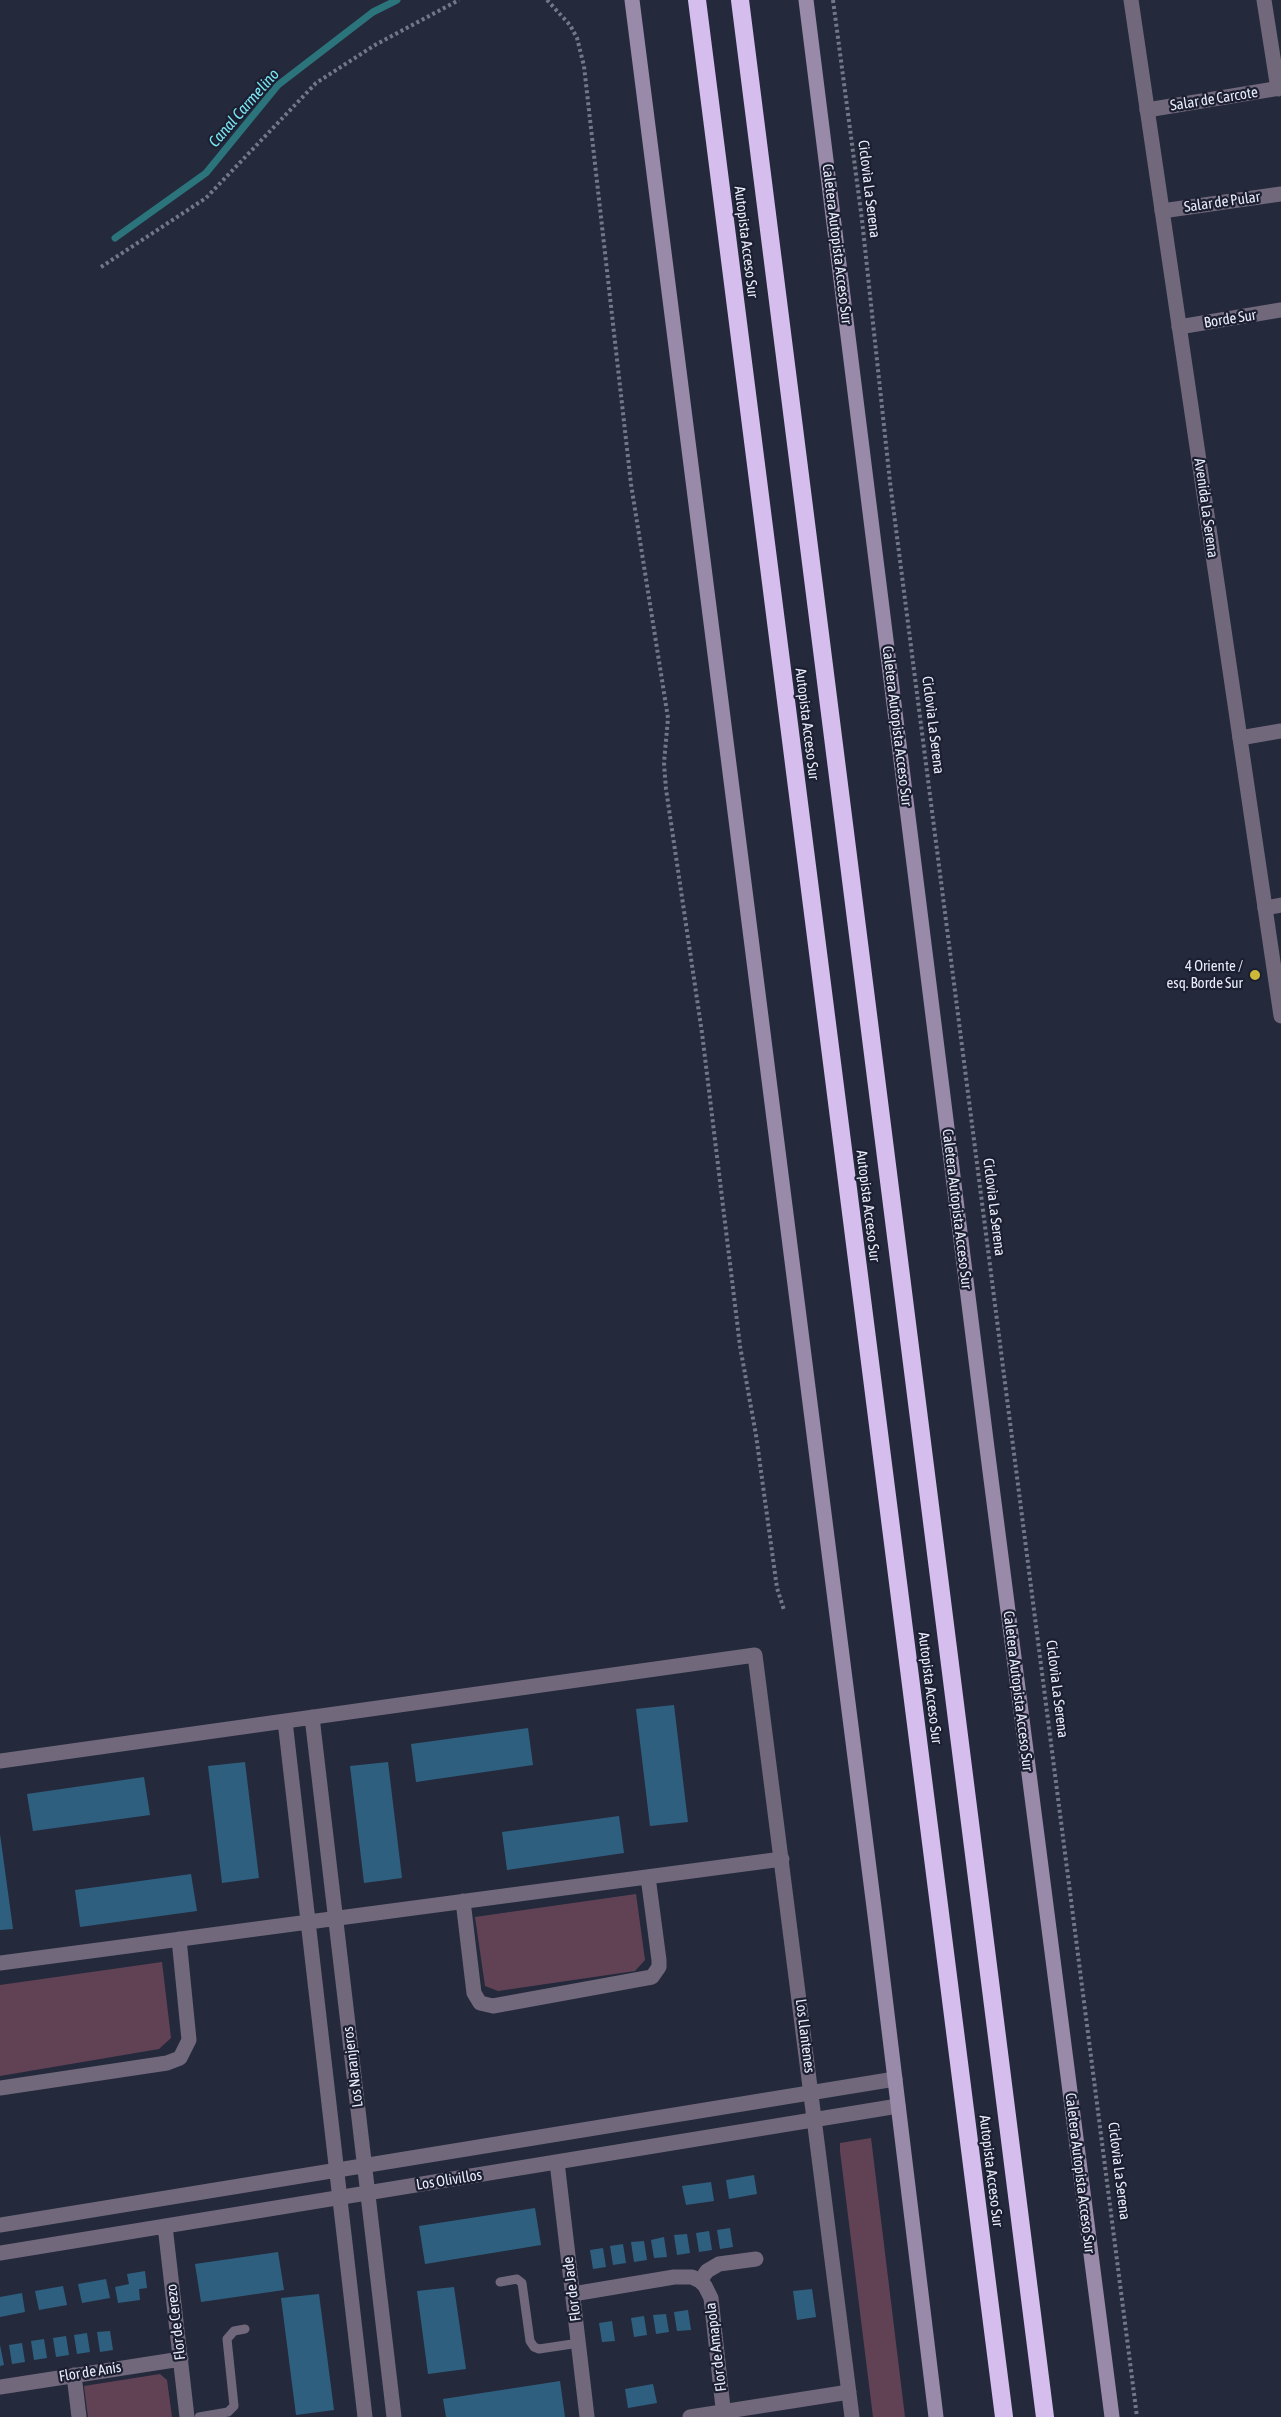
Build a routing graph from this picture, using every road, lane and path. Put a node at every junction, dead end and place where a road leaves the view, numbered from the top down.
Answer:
1 (459, 0) edge
2 (547, 0) edge
3 (632, 0) edge
4 (697, 0) edge
5 (740, 0) edge
6 (806, 0) edge
7 (833, 0) edge
8 (1131, 0) edge
9 (1264, 0) edge
10 (1280, 88) edge
11 (1147, 110) junction
12 (1281, 194) edge
13 (1162, 211) junction
14 (101, 267) dead end
15 (1281, 310) edge
16 (1179, 327) junction
17 (1281, 731) edge
18 (1240, 738) junction
19 (1281, 906) edge
20 (1265, 908) junction
21 (1281, 1016) edge
22 (784, 1610) dead end
23 (312, 1717) junction
24 (285, 1721) junction
25 (0, 1761) edge
26 (782, 1859) junction
27 (648, 1877) junction
28 (463, 1901) junction
29 (336, 1918) junction
30 (308, 1922) junction
31 (179, 1939) junction
32 (0, 1962) edge
33 (895, 2079) junction
34 (0, 2088) edge
35 (812, 2092) junction
36 (898, 2106) junction
37 (815, 2120) junction
38 (557, 2162) junction
39 (364, 2166) junction
40 (335, 2170) junction
41 (368, 2193) junction
42 (339, 2198) junction
43 (0, 2225) edge
44 (165, 2226) junction
45 (0, 2253) edge
46 (756, 2259) dead end
47 (700, 2281) junction
48 (500, 2282) dead end
49 (573, 2294) junction
50 (245, 2329) dead end
51 (579, 2343) junction
52 (181, 2359) junction
53 (74, 2375) junction
54 (0, 2386) edge
55 (849, 2392) junction
56 (724, 2414) edge
57 (79, 2417) edge
58 (188, 2417) edge
59 (199, 2417) edge
60 (365, 2417) edge
61 (394, 2417) edge
62 (587, 2417) edge
63 (690, 2417) edge
64 (852, 2417) edge
65 (936, 2417) edge
66 (1004, 2417) edge
67 (1045, 2417) edge
68 (1112, 2417) edge
69 (1137, 2417) edge

1 - 14 path
2 - 22 path
3 - 33 main road
4 - 66 highway, Autopista Acceso Sur
5 - 67 highway, Autopista Acceso Sur
6 - 68 main road, Caletera Autopista Acceso Sur
7 - 69 path, Ciclovìa La Serena
8 - 11 street, Avenida La Serena
9 - 10 street
10 - 11 street, Salar de Carcote
11 - 13 street, Avenida La Serena
12 - 13 street, Salar de Pular
13 - 16 street, Avenida La Serena
15 - 16 street, Borde Sur
16 - 18 street, Avenida La Serena
17 - 18 street
18 - 20 street, Avenida La Serena
19 - 20 street
20 - 21 street, Avenida La Serena
23 - 24 street
23 - 26 street, Los Llantenes
23 - 29 street, Los Naranjeros
24 - 25 street
24 - 30 street, Los Naranjeros
26 - 27 street
26 - 35 street, Los Llantenes
27 - 28 street
27 - 28 street
28 - 29 street
29 - 30 street
29 - 39 street, Los Naranjeros
30 - 31 street
30 - 40 street, Los Naranjeros
31 - 32 street
31 - 34 street
33 - 35 street
33 - 36 main road
35 - 37 street, Los Llantenes
35 - 39 street
36 - 37 street, Los Olivillos
36 - 65 main road
37 - 38 street, Los Olivillos
37 - 55 street, Los Llantenes
38 - 41 street, Los Olivillos
38 - 49 street, Flor de Jade
39 - 40 street
39 - 41 street, Los Naranjeros
40 - 42 street, Los Naranjeros
40 - 43 street
41 - 42 street, Los Olivillos
41 - 61 street, Los Naranjeros
42 - 44 street, Los Olivillos
42 - 60 street, Los Naranjeros
44 - 45 street, Los Olivillos
44 - 52 street, Flor de Cerezo
46 - 47 street, Flor de Amapola
47 - 49 street, Flor de Amapola
47 - 56 street, Flor de Amapola
48 - 51 lane
49 - 51 street, Flor de Jade
50 - 59 lane
51 - 62 street, Flor de Jade
52 - 53 street, Flor de Anís
52 - 58 street, Flor de Cerezo
53 - 54 street, Flor de Anís
53 - 57 street
55 - 56 street
55 - 64 street, Los Llantenes
56 - 63 street

